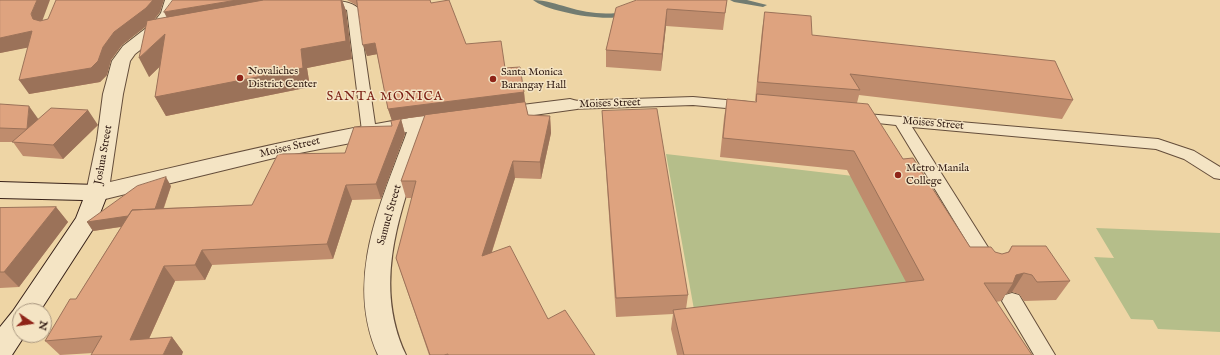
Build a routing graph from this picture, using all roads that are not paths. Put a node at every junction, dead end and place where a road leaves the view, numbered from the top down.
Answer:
1 (173, 0) edge
2 (312, 6) edge
3 (172, 31) edge
4 (149, 35) junction
5 (570, 105) joint
6 (762, 108) edge
7 (840, 115) edge
8 (901, 121) junction
9 (420, 123) junction
10 (369, 131) junction
11 (1220, 174) edge
12 (0, 190) edge
13 (97, 193) junction
14 (990, 265) edge
15 (1012, 301) dead end
16 (31, 303) edge
17 (12, 332) edge
18 (0, 350) edge
19 (392, 355) edge
20 (1045, 355) edge

1 - 4 street, Joshua Street
2 - 10 lane
3 - 4 lane
4 - 13 street, Joshua Street
5 - 6 lane, Moises Street
5 - 9 street, Moises Street
7 - 8 lane, Moises Street
8 - 11 lane, Moises Street
8 - 14 lane
9 - 10 street, Moises Street
9 - 19 street, Samuel Street
10 - 13 street, Moises Street
12 - 13 street, Moises Street
13 - 16 street, Joshua Street
15 - 20 lane
17 - 18 street

